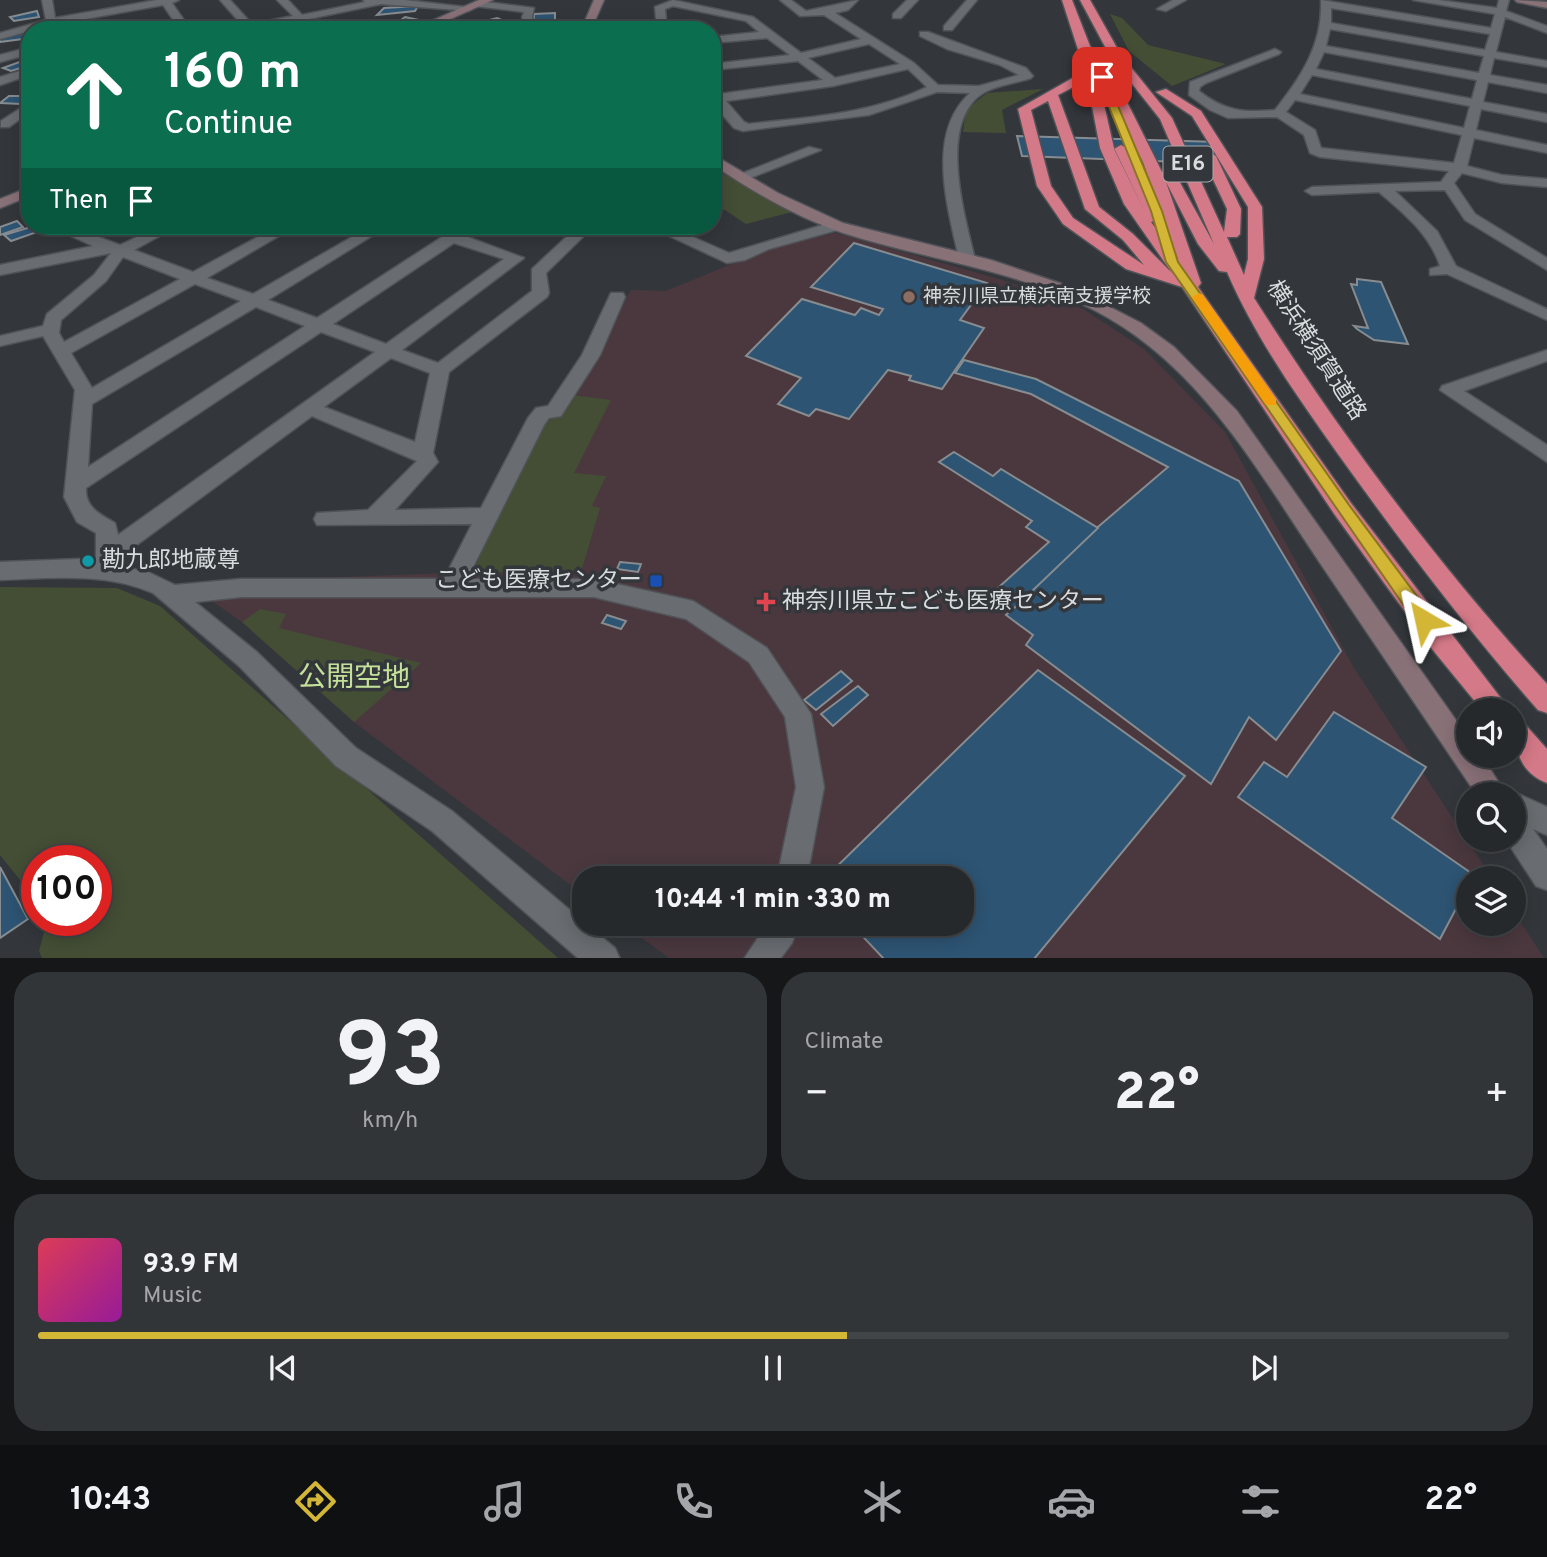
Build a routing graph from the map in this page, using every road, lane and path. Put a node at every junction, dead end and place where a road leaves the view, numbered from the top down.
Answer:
1 (47, 0) edge
2 (102, 0) edge
3 (225, 0) edge
4 (282, 0) edge
5 (599, 0) edge
6 (785, 0) edge
7 (833, 0) edge
8 (914, 0) edge
9 (972, 0) edge
10 (1067, 0) edge
11 (1181, 0) edge
12 (1418, 0) edge
13 (1520, 0) edge
14 (168, 1) edge
15 (372, 1) edge
16 (398, 2) edge
17 (851, 2) edge
18 (1326, 2) edge
19 (478, 4) edge
20 (1547, 5) edge
21 (1088, 6) edge
22 (1502, 6) edge
23 (1162, 9) dead end
24 (826, 12) junction
25 (111, 16) junction
26 (897, 16) dead end
27 (300, 18) junction
28 (49, 21) edge
29 (80, 21) edge
30 (180, 21) edge
31 (239, 21) edge
32 (290, 21) edge
33 (437, 21) edge
34 (530, 21) edge
35 (593, 21) edge
36 (659, 21) edge
37 (0, 23) edge
38 (21, 25) edge
39 (1326, 25) junction
40 (948, 28) dead end
41 (21, 30) edge
42 (1547, 30) edge
43 (1495, 32) junction
44 (770, 34) junction
45 (924, 34) dead end
46 (0, 36) edge
47 (721, 39) edge
48 (870, 40) junction
49 (1322, 48) junction
50 (1114, 50) junction
51 (1275, 52) dead end
52 (21, 53) edge
53 (1490, 54) junction
54 (802, 57) junction
55 (0, 59) edge
56 (1547, 64) edge
57 (910, 65) junction
58 (721, 67) edge
59 (1310, 71) junction
60 (21, 74) edge
61 (1094, 74) junction
62 (1483, 77) junction
63 (0, 80) edge
64 (833, 82) junction
65 (935, 88) junction
66 (1547, 89) edge
67 (980, 90) junction
68 (1162, 92) junction
69 (1061, 95) junction
70 (1292, 96) junction
71 (721, 97) edge
72 (1121, 99) junction
73 (1476, 104) junction
74 (721, 106) edge
75 (21, 108) edge
76 (0, 110) edge
77 (21, 113) edge
78 (1279, 113) junction
79 (1547, 118) edge
80 (5, 124) dead end
81 (1468, 133) junction
82 (814, 149) dead end
83 (1547, 149) edge
84 (721, 164) edge
85 (1458, 168) junction
86 (740, 177) junction
87 (1547, 183) edge
88 (1449, 186) junction
89 (1384, 189) junction
90 (1312, 191) dead end
91 (21, 195) edge
92 (0, 204) edge
93 (836, 226) junction
94 (1232, 234) junction
95 (79, 235) edge
96 (149, 235) edge
97 (273, 235) edge
98 (366, 235) edge
99 (456, 235) edge
100 (577, 235) edge
101 (676, 235) edge
102 (453, 237) junction
103 (115, 249) junction
104 (967, 259) junction
105 (1172, 262) junction
106 (1547, 265) edge
107 (1230, 269) junction
108 (0, 270) edge
109 (1161, 275) junction
110 (194, 278) junction
111 (1192, 288) junction
112 (617, 297) dead end
113 (1246, 298) junction
114 (255, 301) junction
115 (1547, 315) edge
116 (319, 325) junction
117 (51, 329) junction
118 (0, 341) edge
119 (61, 351) junction
120 (389, 351) junction
121 (1547, 355) edge
122 (440, 370) junction
123 (82, 402) junction
124 (311, 409) junction
125 (423, 453) junction
126 (1547, 455) edge
127 (76, 485) junction
128 (488, 516) junction
129 (375, 517) junction
130 (325, 519) dead end
131 (106, 563) junction
132 (0, 571) edge
133 (452, 586) junction
134 (170, 595) junction
135 (1487, 698) edge
136 (1547, 702) edge
137 (1526, 745) edge
138 (1547, 770) edge
139 (1484, 782) edge
140 (1526, 812) edge
141 (1547, 821) edge
142 (1526, 844) edge
143 (794, 866) edge
144 (1547, 875) edge
145 (778, 936) edge
146 (604, 958) edge
147 (760, 958) edge

1 - 28 street
2 - 25 street
3 - 31 street
4 - 27 street
5 - 35 street
6 - 24 street
7 - 17 street
8 - 26 street
9 - 40 street
10 - 61 highway
11 - 23 street
12 - 22 street
13 - 20 street
14 - 25 street
14 - 30 street
15 - 16 street
15 - 27 street
16 - 19 street
17 - 24 street
18 - 39 street
18 - 43 street
19 - 33 street
19 - 34 street
21 - 50 highway
22 - 42 street
22 - 43 street
24 - 48 street
25 - 29 street
27 - 32 street
36 - 44 street
37 - 38 street
39 - 49 street
39 - 53 street
41 - 46 street
43 - 53 street
44 - 47 street
44 - 54 street
45 - 67 street
48 - 54 street
48 - 57 street
49 - 59 street
49 - 62 street
50 - 68 highway
50 - 94 highway
50 - 107 highway
51 - 78 street
52 - 55 street
53 - 56 street
53 - 62 street
54 - 58 street
54 - 64 street
57 - 64 street
57 - 65 street
59 - 70 street
59 - 73 street
60 - 63 street
61 - 69 highway
61 - 72 highway
61 - 105 highway
61 - 105 highway
62 - 66 street
62 - 73 street
64 - 71 street
65 - 67 street
65 - 74 street
67 - 104 street
68 - 94 highway
68 - 113 highway
69 - 109 highway
69 - 109 highway
69 - 109 highway
69 - 109 highway
70 - 78 street
70 - 81 street
72 - 107 highway
72 - 111 highway
73 - 79 street
73 - 81 street
75 - 76 street
77 - 80 street
78 - 85 street
81 - 83 street
81 - 85 street
82 - 86 street
84 - 86 street
85 - 87 street
85 - 88 street
86 - 93 street
88 - 89 street
88 - 106 street
89 - 90 street
89 - 115 street
91 - 92 street
93 - 101 street
93 - 104 street
94 - 107 highway
95 - 103 street
96 - 103 street
97 - 110 street
98 - 114 street
99 - 102 street
100 - 122 street
102 - 116 street
102 - 120 street
103 - 108 street
103 - 110 street
103 - 117 street
104 - 139 street
105 - 111 highway
107 - 113 highway, 横浜横須賀道路
109 - 111 highway
110 - 114 street
110 - 119 street
111 - 135 highway
112 - 128 street
113 - 136 highway, 横浜横須賀道路
114 - 116 street
114 - 123 street
116 - 120 street
116 - 127 street
117 - 118 street
117 - 119 street
119 - 123 street
120 - 122 street
120 - 124 street
121 - 126 street
122 - 125 street
123 - 127 street
124 - 125 street
124 - 131 street
125 - 129 street
127 - 131 street
128 - 129 street
128 - 133 street
129 - 130 street
131 - 132 street
131 - 134 street
133 - 134 street
133 - 143 street
134 - 146 street
137 - 138 highway
140 - 141 street
142 - 144 street
145 - 147 street

